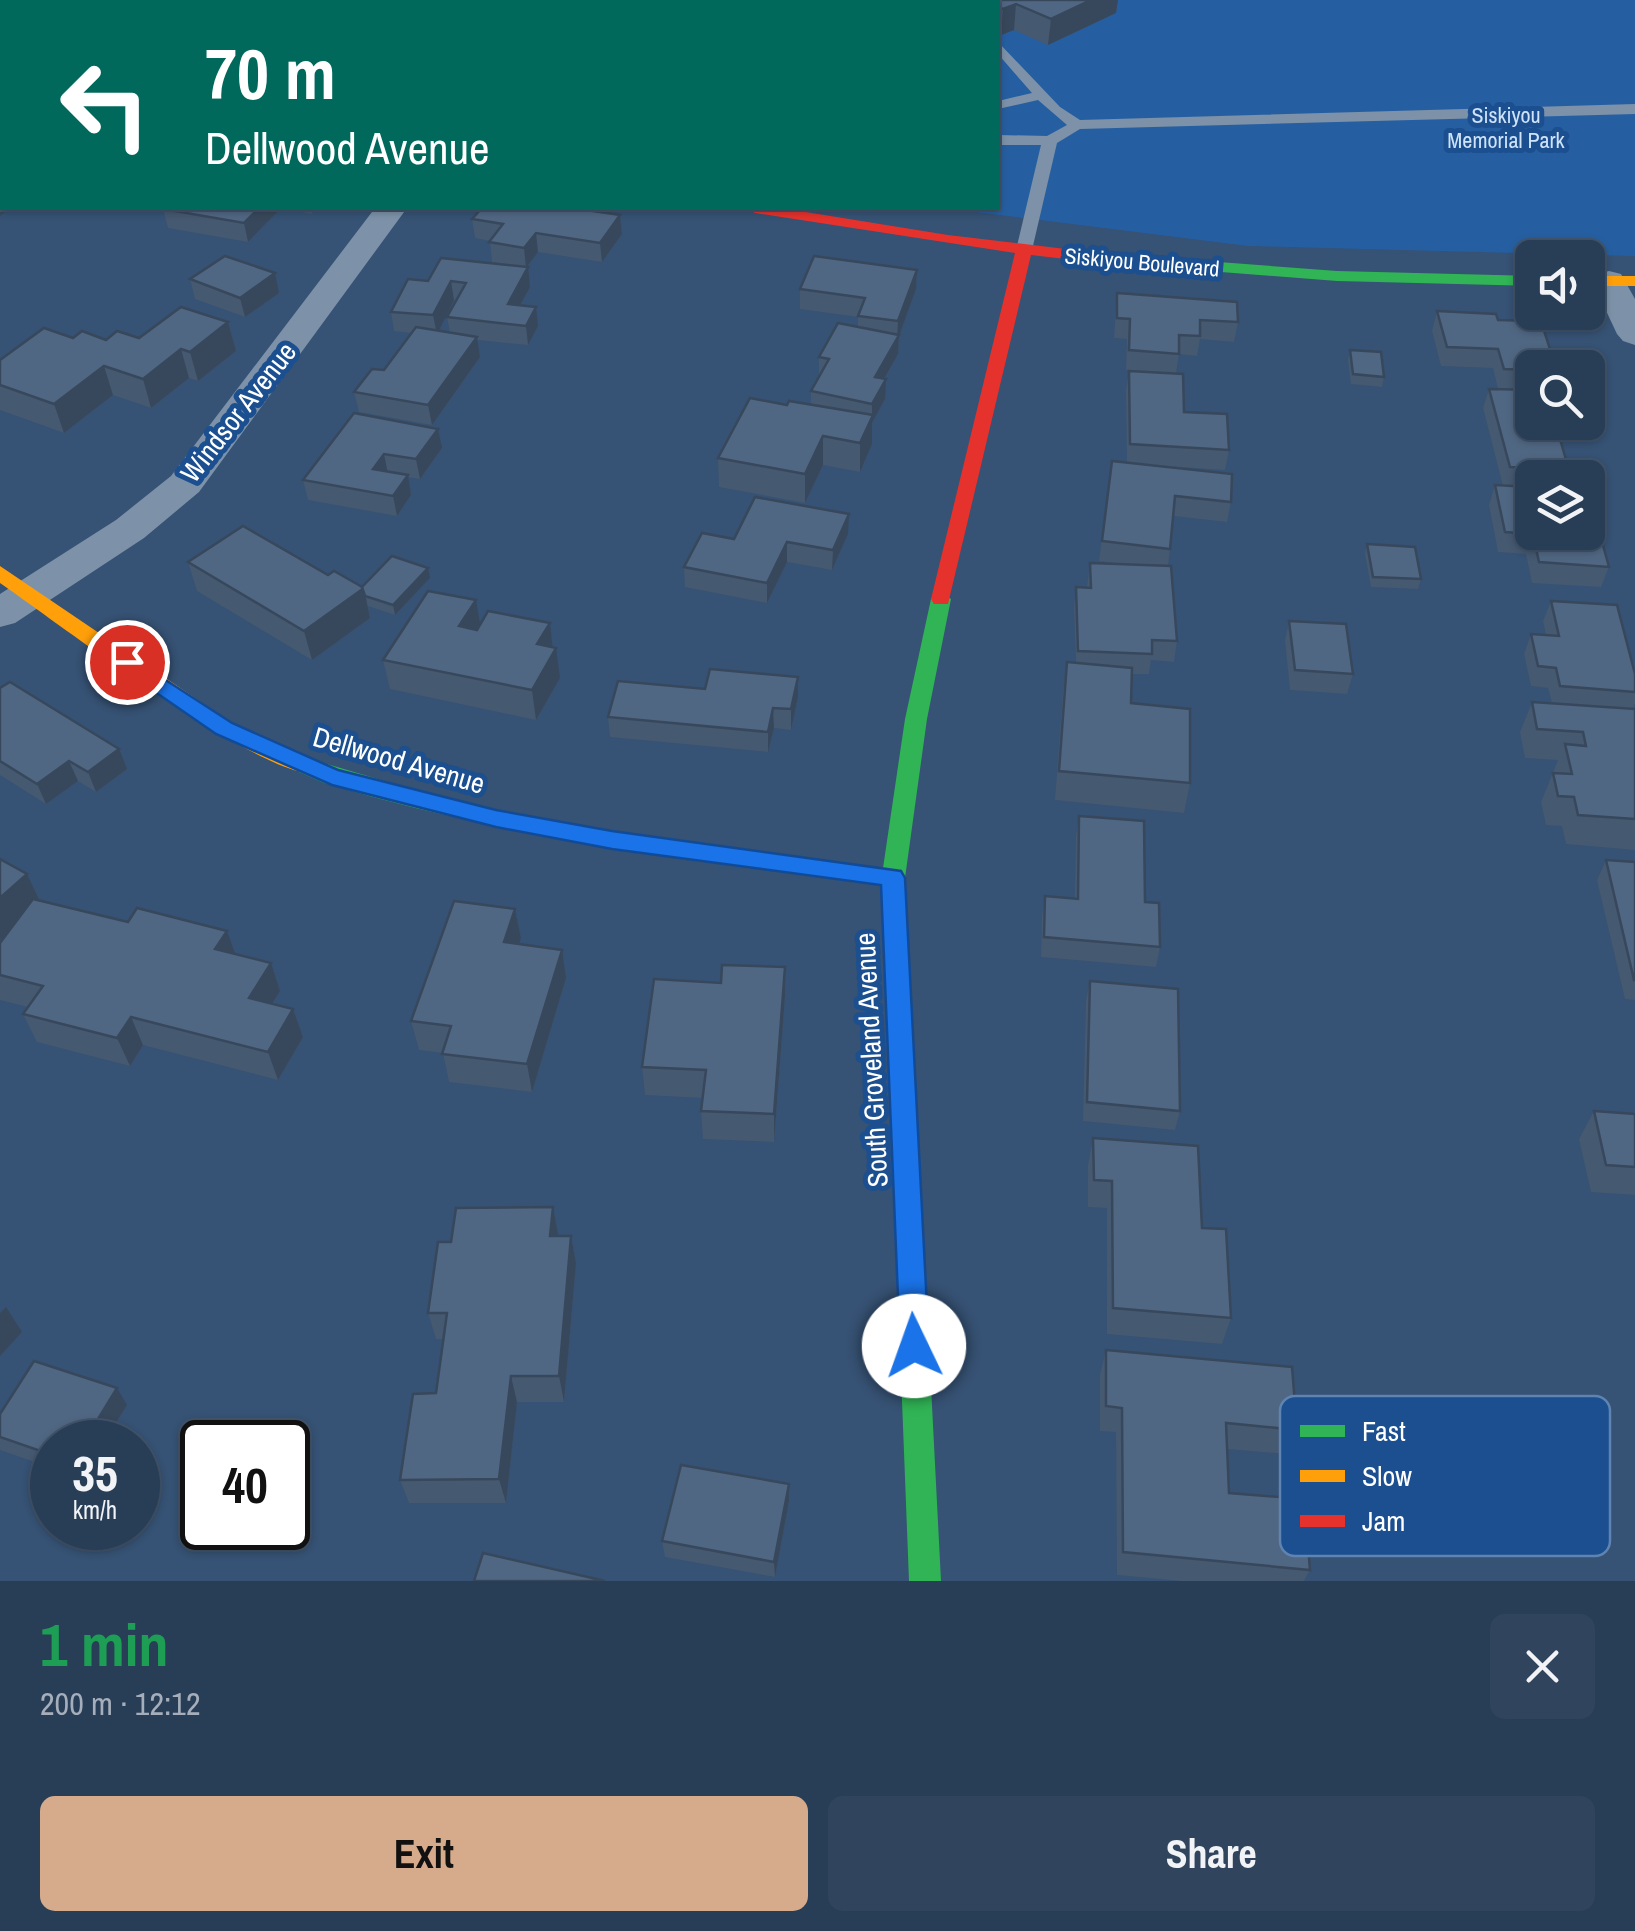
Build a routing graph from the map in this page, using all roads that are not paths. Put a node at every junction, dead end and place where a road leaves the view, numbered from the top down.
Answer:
1 (1000, 49) edge
2 (1000, 90) edge
3 (1034, 97) junction
4 (1000, 104) edge
5 (1635, 109) edge
6 (1077, 125) junction
7 (1000, 140) edge
8 (1050, 141) junction
9 (390, 210) edge
10 (768, 210) edge
11 (1024, 250) junction
12 (1515, 281) edge
13 (1610, 281) edge
14 (1635, 334) edge
15 (10, 594) edge
16 (893, 878) junction
17 (925, 1581) edge

1 - 3 lane
2 - 3 lane
3 - 4 lane
3 - 6 lane
5 - 6 lane
6 - 8 lane
7 - 8 lane
8 - 11 lane
9 - 15 street, Windsor Avenue
10 - 11 street, Siskiyou Boulevard
11 - 12 street, Siskiyou Boulevard
11 - 16 street, South Groveland Avenue
13 - 14 street
15 - 16 street, Dellwood Avenue
16 - 17 street, South Groveland Avenue

